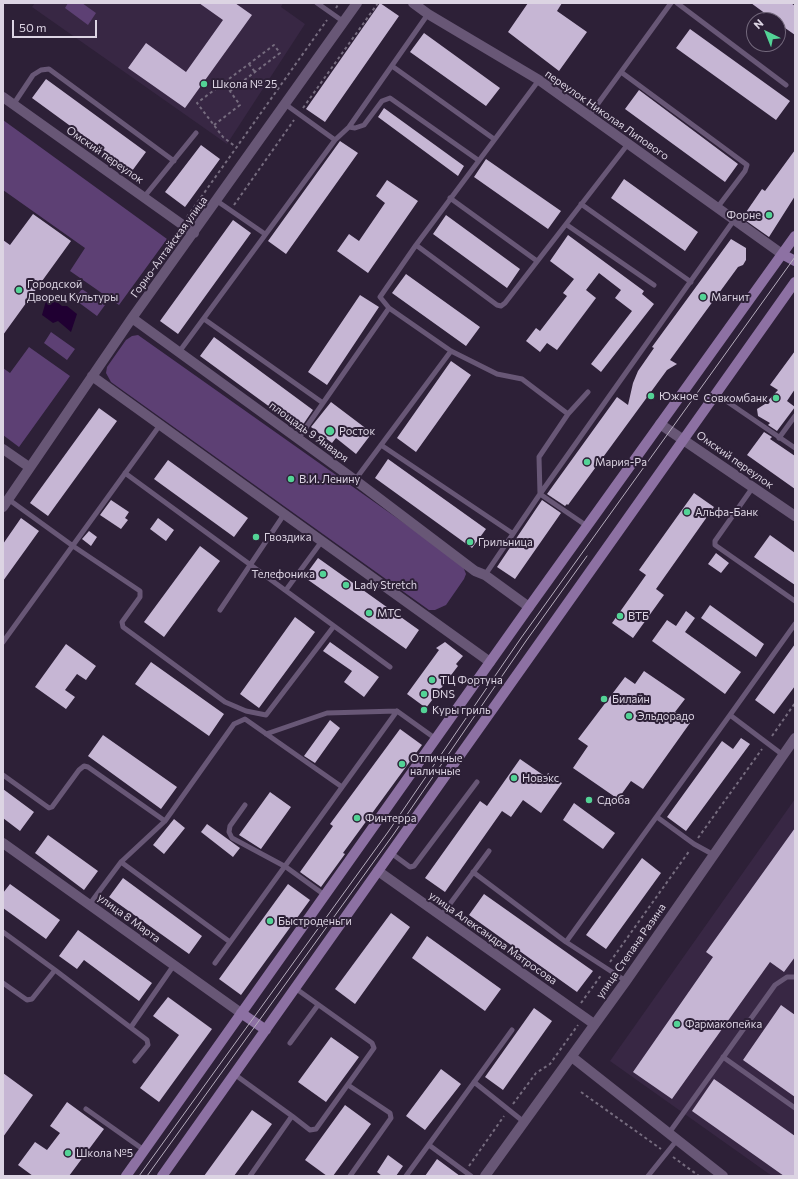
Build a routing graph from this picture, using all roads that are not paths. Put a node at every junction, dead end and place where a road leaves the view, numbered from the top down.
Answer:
1 (317, 3) edge
2 (357, 3) edge
3 (413, 3) edge
4 (671, 3) edge
5 (677, 3) edge
6 (428, 14) junction
7 (344, 22) junction
8 (392, 66) junction
9 (621, 72) junction
10 (539, 80) junction
11 (786, 85) dead end
12 (6, 101) edge
13 (285, 104) junction
14 (589, 116) junction
15 (349, 127) junction
16 (196, 133) dead end
17 (494, 139) junction
18 (335, 140) junction
19 (628, 144) junction
20 (478, 160) junction
21 (174, 161) junction
22 (144, 197) junction
23 (450, 198) junction
24 (217, 201) junction
25 (581, 204) junction
26 (717, 208) junction
27 (734, 220) junction
28 (567, 224) junction
29 (194, 233) junction
30 (264, 234) junction
31 (795, 236) edge
32 (416, 245) junction
33 (782, 254) junction
34 (537, 261) junction
35 (795, 261) edge
36 (690, 282) junction
37 (795, 282) edge
38 (654, 286) dead end
39 (389, 308) junction
40 (132, 318) junction
41 (204, 319) junction
42 (451, 351) junction
43 (178, 353) junction
44 (92, 376) junction
45 (588, 392) dead end
46 (716, 394) junction
47 (324, 404) junction
48 (568, 414) junction
49 (795, 416) edge
50 (660, 424) junction
51 (160, 425) junction
52 (779, 438) junction
53 (298, 439) junction
54 (684, 439) junction
55 (381, 445) junction
56 (3, 448) edge
57 (795, 448) edge
58 (29, 467) junction
59 (125, 473) junction
60 (354, 480) junction
61 (753, 487) junction
62 (540, 494) junction
63 (6, 503) edge
64 (285, 514) junction
65 (795, 516) edge
66 (587, 526) junction
67 (512, 533) junction
68 (322, 541) junction
69 (72, 546) junction
70 (251, 564) junction
71 (485, 575) junction
72 (286, 590) junction
73 (795, 601) edge
74 (529, 607) junction
75 (220, 610) dead end
76 (795, 624) edge
77 (334, 626) junction
78 (3, 642) edge
79 (490, 662) junction
80 (390, 667) dead end
81 (397, 711) junction
82 (730, 715) junction
83 (266, 734) junction
84 (795, 738) edge
85 (436, 739) junction
86 (783, 755) junction
87 (3, 775) edge
88 (477, 782) dead end
89 (342, 787) junction
90 (245, 806) dead end
91 (657, 817) junction
92 (165, 821) junction
93 (3, 843) edge
94 (489, 851) dead end
95 (391, 853) junction
96 (714, 855) junction
97 (121, 862) junction
98 (286, 868) junction
99 (378, 871) junction
100 (473, 872) junction
101 (326, 896) junction
102 (89, 905) junction
103 (441, 916) junction
104 (3, 932) edge
105 (230, 942) junction
106 (566, 942) junction
107 (215, 963) dead end
108 (174, 965) junction
109 (55, 970) junction
110 (795, 977) edge
111 (626, 981) junction
112 (3, 983) edge
113 (295, 988) junction
114 (318, 1005) junction
115 (241, 1013) junction
116 (594, 1024) junction
117 (131, 1027) junction
118 (266, 1030) junction
119 (512, 1030) dead end
120 (290, 1043) dead end
121 (572, 1057) junction
122 (723, 1057) junction
123 (135, 1061) dead end
124 (234, 1074) junction
125 (474, 1082) junction
126 (348, 1085) junction
127 (795, 1108) edge
128 (86, 1109) dead end
129 (292, 1116) junction
130 (524, 1122) junction
131 (669, 1133) junction
132 (677, 1140) junction
133 (429, 1145) junction
134 (144, 1150) junction
135 (126, 1176) edge
136 (162, 1176) edge
137 (250, 1176) edge
138 (350, 1176) edge
139 (406, 1176) edge
140 (471, 1176) edge
141 (485, 1176) edge
142 (648, 1176) edge
143 (723, 1176) edge

1 - 7 lane
2 - 7 street, Горно-Алтайская улица
3 - 6 street, переулок Николая Липового
4 - 9 lane
5 - 11 lane
6 - 8 lane
6 - 10 street, переулок Николая Липового
7 - 13 street, Горно-Алтайская улица
8 - 15 lane
8 - 17 lane
9 - 14 lane
9 - 26 lane
10 - 14 street, переулок Николая Липового
10 - 17 lane
12 - 21 lane
12 - 22 street, Омский переулок
13 - 18 lane
13 - 24 street, Горно-Алтайская улица
14 - 19 street, переулок Николая Липового
15 - 18 lane
15 - 20 lane
16 - 21 lane
17 - 20 lane
18 - 30 lane
19 - 25 lane
19 - 26 street, переулок Николая Липового
20 - 23 lane
21 - 22 lane
22 - 29 street, Омский переулок
23 - 32 lane
23 - 34 lane
24 - 29 street, Горно-Алтайская улица
24 - 30 lane
25 - 28 lane
25 - 36 lane
26 - 27 street, переулок Николая Липового
27 - 33 street, переулок Николая Липового
27 - 36 lane
28 - 34 lane
28 - 38 lane
29 - 40 street, Горно-Алтайская улица
30 - 41 lane
31 - 33 main road
32 - 34 lane
32 - 39 lane
33 - 35 main road
33 - 50 main road
36 - 62 lane
37 - 46 main road
39 - 42 lane
39 - 47 lane
40 - 43 street, площадь 9 Января
40 - 44 street, Горно-Алтайская улица
41 - 43 lane
41 - 47 lane
42 - 48 lane
42 - 55 lane
43 - 53 street, площадь 9 Января
44 - 51 street
44 - 58 street, Горно-Алтайская улица
45 - 48 lane
46 - 52 lane
46 - 54 main road
47 - 53 lane
48 - 62 lane
49 - 52 lane
50 - 54 street, Омский переулок
50 - 66 main road
51 - 59 lane
51 - 64 street
52 - 57 lane
53 - 60 street, площадь 9 Января
54 - 61 street, Омский переулок
54 - 95 main road
55 - 60 lane
55 - 67 lane
56 - 58 street
58 - 63 street, Горно-Алтайская улица
59 - 69 lane
59 - 70 lane
60 - 71 street, площадь 9 Января
61 - 65 street, Омский переулок
61 - 73 lane
62 - 66 lane
62 - 67 lane
63 - 69 lane
64 - 68 street
64 - 70 lane
66 - 74 main road
67 - 71 lane
68 - 72 lane
68 - 79 street
69 - 77 lane
69 - 78 lane
70 - 72 lane
70 - 75 lane
71 - 74 street, площадь 9 Января
72 - 77 lane
74 - 79 main road
76 - 82 lane
77 - 80 lane
79 - 85 main road
81 - 83 lane
81 - 85 lane
81 - 89 lane
82 - 86 lane
82 - 91 lane
83 - 89 lane
83 - 92 lane
84 - 86 street, улица Степана Разина
85 - 101 main road
86 - 96 street, улица Степана Разина
87 - 92 lane
88 - 95 lane
89 - 98 lane
90 - 98 lane
91 - 96 lane
91 - 106 lane
92 - 97 lane
93 - 102 street, улица 8 Марта
94 - 100 lane
95 - 99 main road
96 - 111 street, улица Степана Разина
97 - 102 lane
97 - 105 lane
98 - 101 lane
98 - 105 lane
99 - 103 street, улица Александра Матросова
99 - 113 main road
100 - 103 lane
100 - 106 lane
101 - 115 main road
102 - 108 street, улица 8 Марта
103 - 116 street, улица Александра Матросова
104 - 109 lane
105 - 107 lane
106 - 111 lane
108 - 115 street, улица 8 Марта
108 - 117 lane
109 - 112 lane
109 - 117 lane
110 - 122 lane
111 - 116 street, улица Степана Разина
113 - 114 lane
113 - 118 main road
114 - 120 lane
114 - 126 lane
115 - 118 main road
115 - 134 main road
116 - 121 street, улица Степана Разина
117 - 123 lane
118 - 124 main road
119 - 125 lane
121 - 130 street, улица Степана Разина
121 - 131 street
122 - 127 lane
122 - 131 lane
124 - 129 lane
124 - 136 main road
125 - 130 lane
125 - 133 lane
126 - 129 lane
126 - 138 lane
128 - 134 lane
129 - 137 lane
130 - 141 street, улица Степана Разина
131 - 132 street
132 - 142 lane
132 - 143 street
133 - 139 lane
133 - 140 lane
134 - 135 main road

